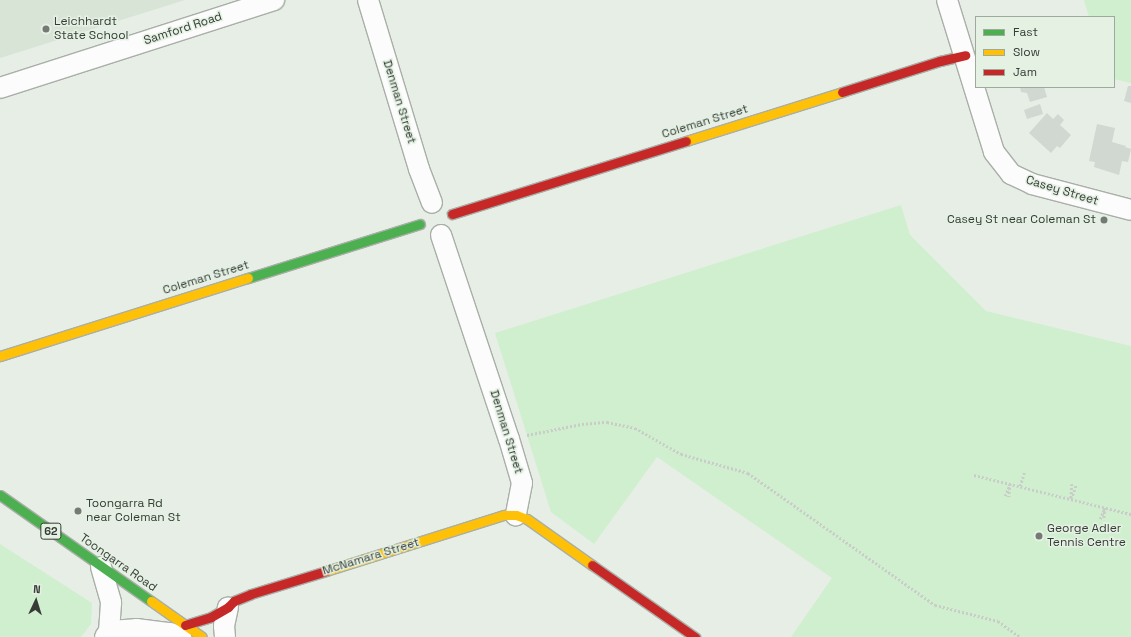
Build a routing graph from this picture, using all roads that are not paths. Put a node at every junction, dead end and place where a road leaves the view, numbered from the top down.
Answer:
1 (274, 0) edge
2 (368, 0) edge
3 (947, 0) edge
4 (242, 5) edge
5 (965, 55) junction
6 (0, 88) edge
7 (432, 203) junction
8 (1131, 210) edge
9 (452, 214) junction
10 (420, 224) junction
11 (441, 235) junction
12 (0, 356) edge
13 (0, 495) edge
14 (516, 515) junction
15 (101, 567) junction
16 (228, 607) junction
17 (107, 634) edge
18 (189, 634) edge
19 (225, 637) edge
20 (695, 637) edge

1 - 4 street, Samford Road
2 - 7 street, Denman Street
3 - 5 street, Casey Street
4 - 6 street, Samford Road
5 - 8 street, Casey Street
5 - 9 street, Coleman Street
7 - 9 street
7 - 10 street
9 - 11 street
10 - 11 street
10 - 12 street, Coleman Street
11 - 14 street, Denman Street
13 - 15 street, Toongarra Road / 62
14 - 16 street, McNamara Street
14 - 20 street
15 - 17 street
15 - 18 street, Toongarra Road / 62
16 - 18 street, McNamara Street
16 - 19 street
17 - 18 street

